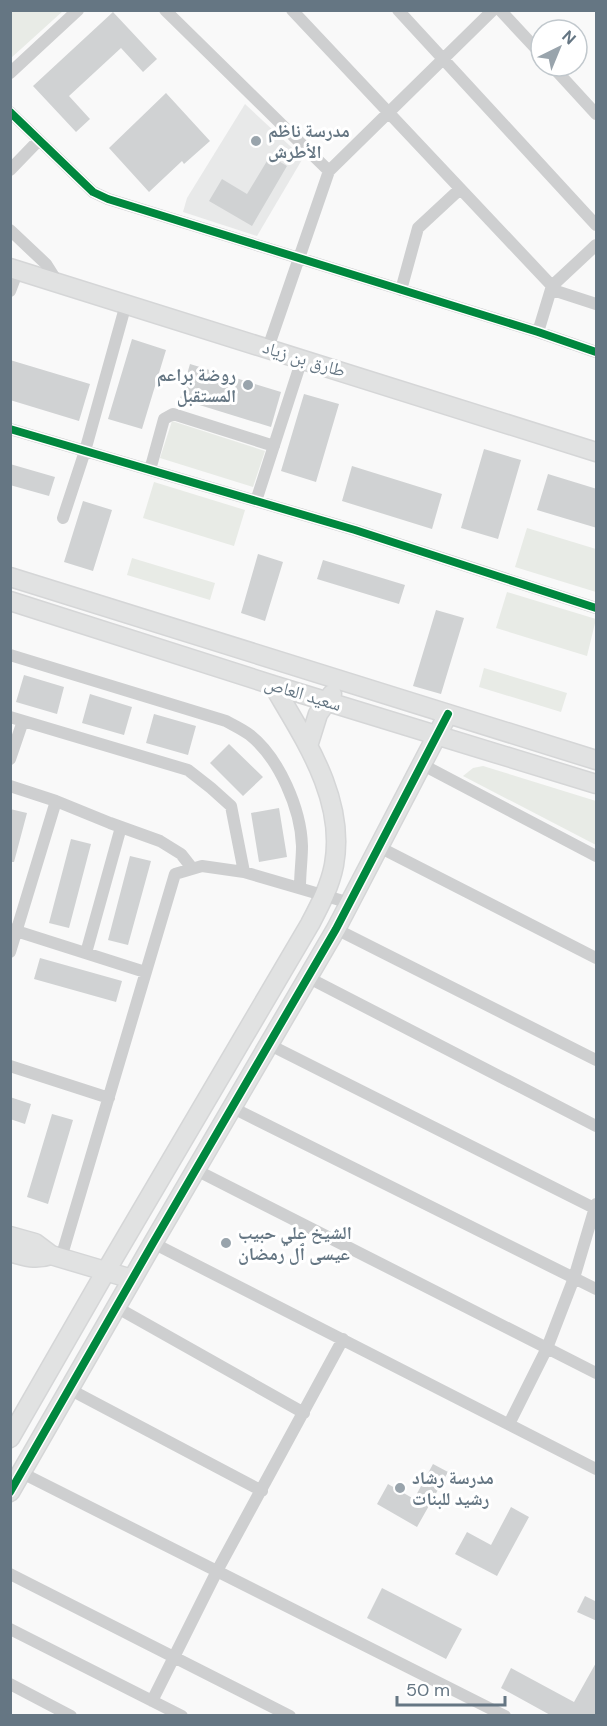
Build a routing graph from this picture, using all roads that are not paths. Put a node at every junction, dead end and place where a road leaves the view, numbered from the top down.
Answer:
1 (78, 10) edge
2 (165, 10) edge
3 (292, 10) edge
4 (398, 10) edge
5 (493, 10) edge
6 (500, 10) edge
7 (529, 41) edge
8 (444, 59) junction
9 (10, 73) edge
10 (563, 78) edge
11 (10, 112) edge
12 (388, 113) junction
13 (597, 114) edge
14 (39, 140) junction
15 (10, 170) edge
16 (329, 171) junction
17 (460, 189) junction
18 (597, 225) edge
19 (10, 231) edge
20 (597, 245) edge
21 (299, 258) junction
22 (14, 269) edge
23 (58, 283) junction
24 (552, 286) junction
25 (401, 290) junction
26 (10, 291) edge
27 (126, 304) junction
28 (597, 304) edge
29 (538, 332) junction
30 (268, 348) junction
31 (596, 350) edge
32 (302, 358) junction
33 (10, 429) edge
34 (274, 446) junction
35 (85, 451) junction
36 (597, 452) edge
37 (150, 470) junction
38 (256, 501) junction
39 (63, 518) dead end
40 (10, 577) edge
41 (10, 601) edge
42 (597, 608) edge
43 (10, 655) edge
44 (344, 682) junction
45 (273, 686) junction
46 (326, 701) junction
47 (448, 714) junction
48 (16, 719) edge
49 (438, 735) junction
50 (308, 746) junction
51 (10, 759) edge
52 (597, 760) edge
53 (423, 765) junction
54 (597, 784) edge
55 (10, 786) edge
56 (56, 801) junction
57 (121, 827) junction
58 (379, 847) junction
59 (597, 856) edge
60 (192, 868) junction
61 (244, 872) junction
62 (300, 887) junction
63 (325, 894) junction
64 (350, 903) junction
65 (336, 929) junction
66 (13, 930) edge
67 (10, 952) edge
68 (86, 953) junction
69 (597, 958) edge
70 (145, 972) junction
71 (309, 978) junction
72 (270, 1045) junction
73 (597, 1060) edge
74 (10, 1066) edge
75 (109, 1098) junction
76 (233, 1108) junction
77 (597, 1126) edge
78 (196, 1170) junction
79 (596, 1207) edge
80 (10, 1236) edge
81 (153, 1243) junction
82 (10, 1252) edge
83 (56, 1256) junction
84 (106, 1271) junction
85 (574, 1278) junction
86 (132, 1279) junction
87 (597, 1289) edge
88 (116, 1307) junction
89 (343, 1339) junction
90 (548, 1348) junction
91 (597, 1373) edge
92 (69, 1389) junction
93 (304, 1413) junction
94 (508, 1424) junction
95 (10, 1438) edge
96 (597, 1468) edge
97 (22, 1473) junction
98 (262, 1491) junction
99 (10, 1492) edge
100 (217, 1571) junction
101 (10, 1574) edge
102 (10, 1629) edge
103 (175, 1657) junction
104 (10, 1684) edge
105 (152, 1701) junction
106 (162, 1711) edge
107 (497, 1714) edge
108 (71, 1716) edge
109 (182, 1716) edge
110 (290, 1716) edge

1 - 9 street
2 - 16 street
3 - 12 street
4 - 8 street
5 - 8 street
6 - 7 street
8 - 12 street
8 - 18 street
10 - 13 street
11 - 14 street
12 - 16 street
12 - 17 street
14 - 15 street
14 - 21 street
16 - 21 street
17 - 24 street
17 - 25 street
19 - 23 street
20 - 24 street
21 - 25 street
21 - 30 street
22 - 23 street, طارق بن زياد
22 - 26 street
23 - 27 street, طارق بن زياد
24 - 28 street
24 - 29 street
25 - 29 street
27 - 30 street, طارق بن زياد
27 - 35 street
29 - 31 street
30 - 32 street, طارق بن زياد
32 - 34 street
32 - 36 street, طارق بن زياد
33 - 35 street
34 - 37 street
34 - 38 street
35 - 37 street
35 - 39 street
37 - 38 street
38 - 42 street
40 - 44 street
41 - 45 street, سعيد العاص
43 - 62 street
44 - 46 street
44 - 47 street
45 - 46 street, سعيد العاص
45 - 50 street
46 - 49 street, سعيد العاص
46 - 50 street
47 - 49 street
47 - 52 street
48 - 51 street
48 - 61 street
49 - 53 street
49 - 54 street, سعيد العاص
50 - 63 street
53 - 58 street
53 - 59 street
55 - 56 street
56 - 57 street
56 - 66 street
57 - 60 street
57 - 68 street
58 - 64 street
58 - 69 street
60 - 61 street
60 - 70 street
61 - 62 street
62 - 63 street
63 - 64 street
63 - 84 street
64 - 65 street
65 - 71 street
65 - 73 street
66 - 67 street
66 - 68 street
68 - 70 street
70 - 75 street
71 - 72 street
71 - 77 street
72 - 76 street
72 - 79 street
74 - 75 street
75 - 83 street
76 - 78 street
76 - 85 street
78 - 81 street
78 - 90 street
79 - 85 street
80 - 83 street
81 - 86 street
81 - 89 street
82 - 83 street
83 - 84 street
84 - 86 street
84 - 95 street
85 - 87 street
85 - 90 street
86 - 88 street
88 - 92 street
88 - 93 street
89 - 93 street
89 - 94 street
90 - 91 street
90 - 94 street
92 - 97 street
92 - 98 street
93 - 98 street
94 - 96 street
97 - 99 street
97 - 100 street
98 - 100 street
100 - 103 street
100 - 107 street
101 - 103 street
102 - 105 street
103 - 105 street
103 - 110 street
104 - 108 street
105 - 106 street
106 - 109 street

